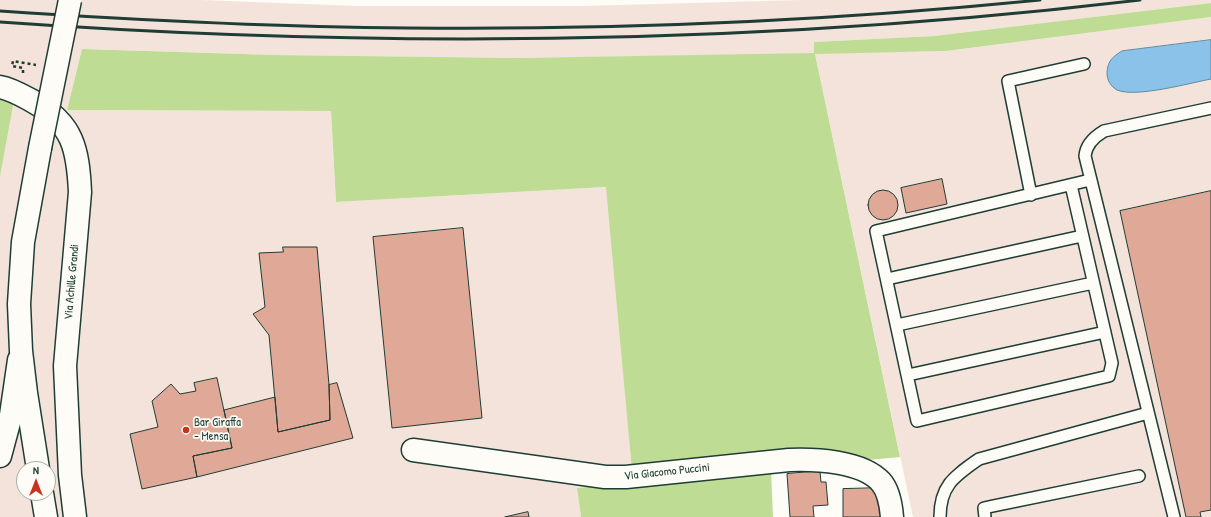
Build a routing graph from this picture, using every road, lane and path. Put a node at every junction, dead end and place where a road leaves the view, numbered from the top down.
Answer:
1 (70, 0) edge
2 (1084, 64) dead end
3 (37, 65) dead end
4 (22, 78) dead end
5 (0, 87) edge
6 (1211, 108) edge
7 (1090, 180) junction
8 (1071, 185) junction
9 (1030, 195) junction
10 (1082, 236) junction
11 (887, 279) junction
12 (1093, 282) junction
13 (897, 326) junction
14 (1105, 332) junction
15 (21, 351) junction
16 (908, 375) junction
17 (1148, 413) junction
18 (412, 450) dead end
19 (0, 456) edge
20 (37, 461) edge
21 (1139, 476) dead end
22 (43, 501) edge
23 (46, 517) edge
24 (75, 517) edge
25 (892, 517) edge
26 (940, 517) edge
27 (986, 517) edge
28 (1174, 517) edge

1 - 15 street, bridge
2 - 9 lane
3 - 4 path
5 - 24 street, Via Achille Grandi
6 - 7 lane
7 - 8 lane
7 - 17 lane
8 - 9 lane
8 - 10 lane
9 - 11 lane
10 - 11 lane
10 - 12 lane
11 - 13 lane
12 - 13 lane
12 - 14 lane
13 - 16 lane
14 - 16 lane
14 - 16 lane
15 - 19 street
15 - 20 street
17 - 26 lane
17 - 28 lane
18 - 25 street, Via Giacomo Puccini
21 - 27 lane
22 - 23 street

